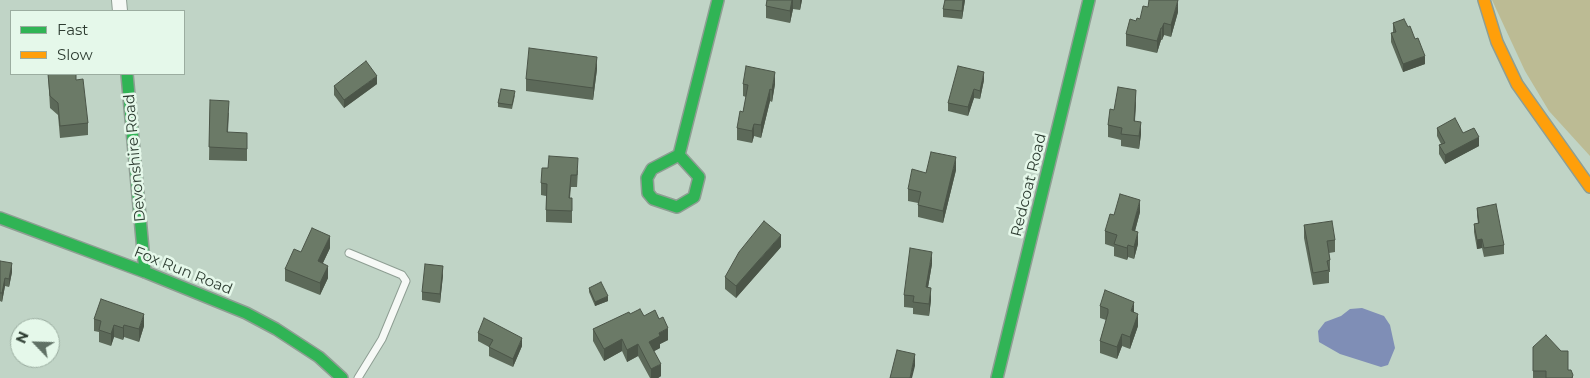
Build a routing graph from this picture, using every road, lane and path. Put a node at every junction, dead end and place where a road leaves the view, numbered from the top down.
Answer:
1 (718, 0) edge
2 (1089, 0) edge
3 (1484, 0) edge
4 (127, 75) edge
5 (679, 155) junction
6 (1590, 187) edge
7 (0, 218) edge
8 (349, 254) dead end
9 (146, 272) junction
10 (342, 378) edge
11 (358, 378) edge
12 (997, 378) edge

1 - 5 street
2 - 12 street, Redcoat Road
3 - 6 street
4 - 9 street, Devonshire Road
5 - 5 street
7 - 9 street, Fox Run Road
8 - 11 lane
9 - 10 street, Fox Run Road

